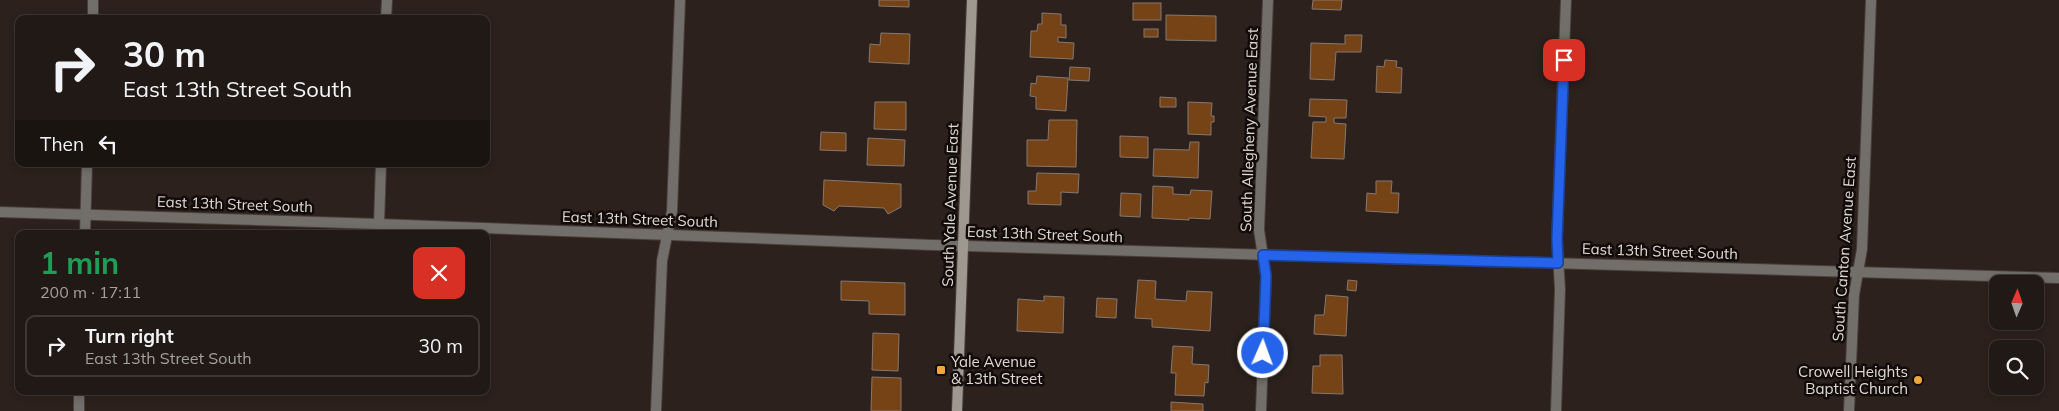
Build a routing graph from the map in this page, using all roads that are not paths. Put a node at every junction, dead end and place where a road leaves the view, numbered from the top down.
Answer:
1 (93, 0) edge
2 (387, 0) edge
3 (680, 0) edge
4 (972, 0) edge
5 (1268, 0) edge
6 (1566, 0) edge
7 (1871, 0) edge
8 (92, 15) edge
9 (386, 15) edge
10 (87, 167) edge
11 (382, 167) edge
12 (0, 212) edge
13 (85, 215) junction
14 (379, 224) junction
15 (85, 230) edge
16 (667, 236) junction
17 (964, 246) junction
18 (1263, 255) junction
19 (1558, 263) junction
20 (1857, 273) junction
21 (2059, 278) edge
22 (79, 395) edge
23 (79, 411) edge
24 (656, 411) edge
25 (957, 411) edge
26 (1261, 411) edge
27 (1556, 411) edge
28 (1849, 411) edge

1 - 8 street
2 - 9 street
3 - 16 street
4 - 17 main road, South Yale Avenue East
5 - 18 street, South Allegheny Avenue East
6 - 19 street
7 - 20 street, South Canton Avenue East
10 - 13 street
11 - 14 street
12 - 13 street, East 13th Street South
13 - 14 street, East 13th Street South
13 - 15 street
14 - 16 street, East 13th Street South
16 - 17 street, East 13th Street South
16 - 24 street
17 - 18 street, East 13th Street South
17 - 25 main road, South Yale Avenue East
18 - 19 street, East 13th Street South
18 - 26 street, South Allegheny Avenue East
19 - 20 street, East 13th Street South
19 - 27 street
20 - 21 street, East 13th Street South
20 - 28 street, South Canton Avenue East
22 - 23 street

